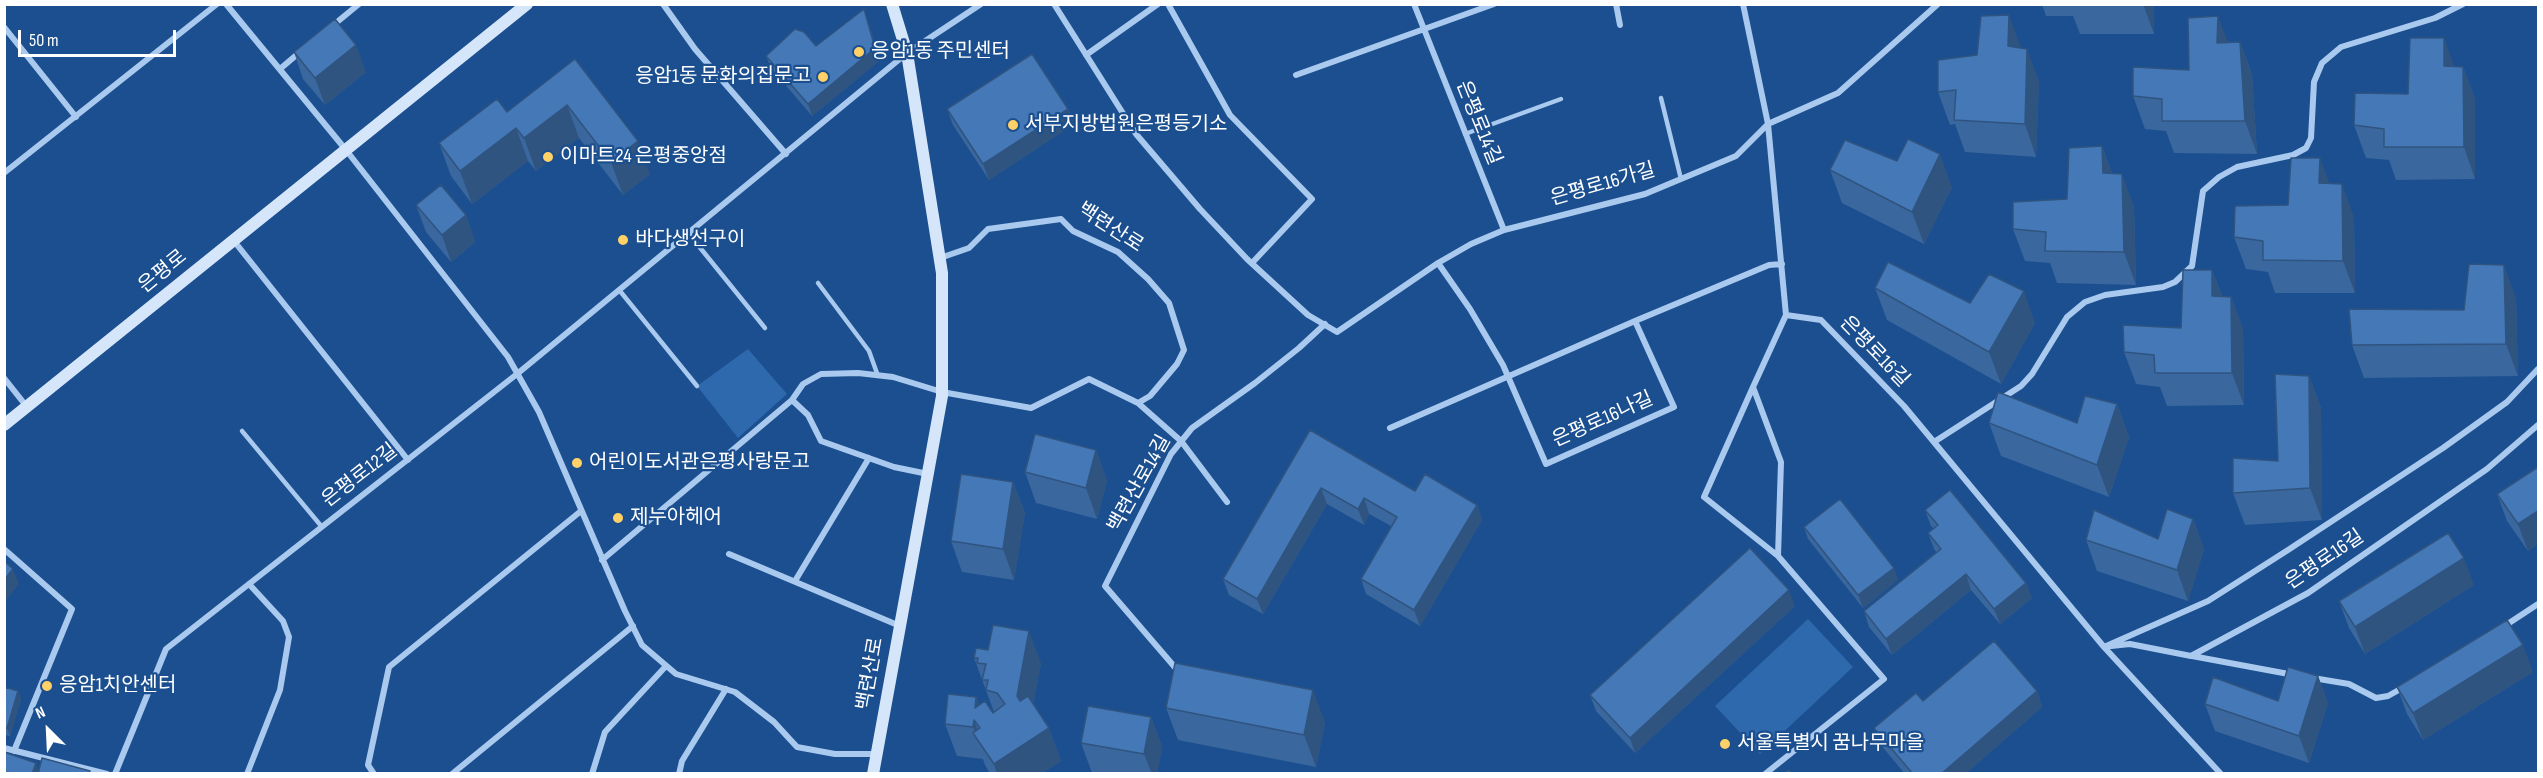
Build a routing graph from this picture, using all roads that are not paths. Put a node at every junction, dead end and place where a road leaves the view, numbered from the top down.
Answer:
1 (217, 4) edge
2 (226, 4) edge
3 (359, 4) edge
4 (663, 4) edge
5 (892, 4) edge
6 (981, 4) edge
7 (1054, 4) edge
8 (1158, 4) edge
9 (1168, 4) edge
10 (1414, 4) edge
11 (1494, 4) edge
12 (1616, 4) edge
13 (1743, 4) edge
14 (1938, 4) edge
15 (2463, 4) edge
16 (524, 6) edge
17 (1620, 25) dead end
18 (4, 27) edge
19 (1423, 29) junction
20 (324, 33) edge
21 (306, 48) edge
22 (907, 52) junction
23 (1086, 56) junction
24 (280, 69) junction
25 (1296, 75) dead end
26 (1661, 98) dead end
27 (1562, 99) dead end
28 (76, 117) junction
29 (1767, 124) junction
30 (1465, 134) junction
31 (346, 150) junction
32 (786, 154) junction
33 (4, 173) edge
34 (1681, 179) junction
35 (1504, 230) junction
36 (688, 234) junction
37 (234, 241) junction
38 (940, 258) junction
39 (1252, 263) junction
40 (1438, 263) junction
41 (1782, 264) junction
42 (818, 283) dead end
43 (620, 291) junction
44 (1786, 315) junction
45 (1635, 321) junction
46 (1324, 324) junction
47 (765, 328) dead end
48 (2538, 369) edge
49 (517, 374) junction
50 (878, 376) junction
51 (1508, 376) junction
52 (4, 378) edge
53 (697, 386) dead end
54 (1753, 387) junction
55 (942, 392) junction
56 (792, 400) junction
57 (1138, 403) junction
58 (27, 407) junction
59 (4, 425) edge
60 (2538, 425) edge
61 (1390, 428) dead end
62 (242, 431) dead end
63 (1181, 441) junction
64 (1934, 442) junction
65 (869, 458) junction
66 (408, 460) junction
67 (928, 474) junction
68 (1227, 502) dead end
69 (581, 511) junction
70 (322, 527) junction
71 (4, 549) edge
72 (729, 554) dead end
73 (1778, 556) junction
74 (602, 560) junction
75 (795, 581) junction
76 (249, 585) junction
77 (2538, 604) edge
78 (633, 626) junction
79 (900, 626) junction
80 (2492, 634) edge
81 (2104, 647) junction
82 (2191, 656) junction
83 (666, 666) junction
84 (1186, 681) edge
85 (2407, 685) edge
86 (726, 689) junction
87 (4, 748) edge
88 (14, 751) junction
89 (877, 754) junction
90 (107, 774) edge
91 (115, 774) edge
92 (247, 774) edge
93 (374, 774) edge
94 (452, 774) edge
95 (592, 774) edge
96 (679, 774) edge
97 (873, 774) edge
98 (1765, 774) edge
99 (2221, 774) edge

1 - 28 street
2 - 24 street
3 - 20 street
4 - 32 street
5 - 22 main road, 백련산로
6 - 22 street
7 - 23 street
8 - 23 street
9 - 39 street
10 - 19 street, 은평로14길
11 - 19 street
12 - 17 street
13 - 29 street
14 - 29 street
15 - 64 street
16 - 31 main road, 은평로
18 - 28 street
19 - 25 street
19 - 30 street, 은평로14길
21 - 24 street
22 - 32 street
22 - 38 main road, 백련산로
23 - 39 street
24 - 31 street
26 - 34 lane
27 - 30 lane
28 - 33 street
29 - 34 street, 은평로16가길
29 - 41 street
30 - 35 street, 은평로14길
31 - 37 main road, 은평로
31 - 49 street
32 - 36 street
34 - 35 street, 은평로16가길
35 - 40 street, 은평로16가길
36 - 43 street
36 - 47 lane
37 - 58 main road, 은평로
37 - 66 street
38 - 55 main road, 백련산로
38 - 57 street, 백련산로
39 - 46 street
40 - 46 street
40 - 51 street, 은평로16나길
41 - 44 street
41 - 45 street
42 - 50 lane
43 - 49 street, 은평로12길
43 - 53 lane
44 - 54 street
44 - 64 street, 은평로16길
45 - 51 street
45 - 51 street, 은평로16나길
46 - 63 street, 백련산로14길
48 - 81 street
49 - 66 street, 은평로12길
49 - 69 street
50 - 55 street
50 - 56 street
51 - 61 street
52 - 58 street
54 - 73 street
54 - 73 street
55 - 57 street
55 - 67 main road, 백련산로
56 - 65 street
56 - 74 street
57 - 63 street
58 - 59 main road, 은평로
60 - 82 street, 은평로16길
62 - 70 lane, 은평로12길
63 - 68 street
63 - 84 street, 백련산로14길
64 - 81 street, 은평로16길
65 - 67 street
65 - 75 street
66 - 70 street, 은평로12길
67 - 79 main road, 백련산로
69 - 74 street
69 - 93 street
70 - 76 street
71 - 88 street
72 - 75 street
73 - 98 street
74 - 78 street
75 - 79 street
76 - 91 street
76 - 92 street
77 - 80 street
78 - 83 street
78 - 94 street
79 - 89 main road, 백련산로
81 - 82 street
81 - 99 street, 은평로16길
82 - 85 street
83 - 86 street
83 - 95 street
86 - 89 street
86 - 96 street
87 - 88 street
88 - 90 street
89 - 97 main road, 백련산로

